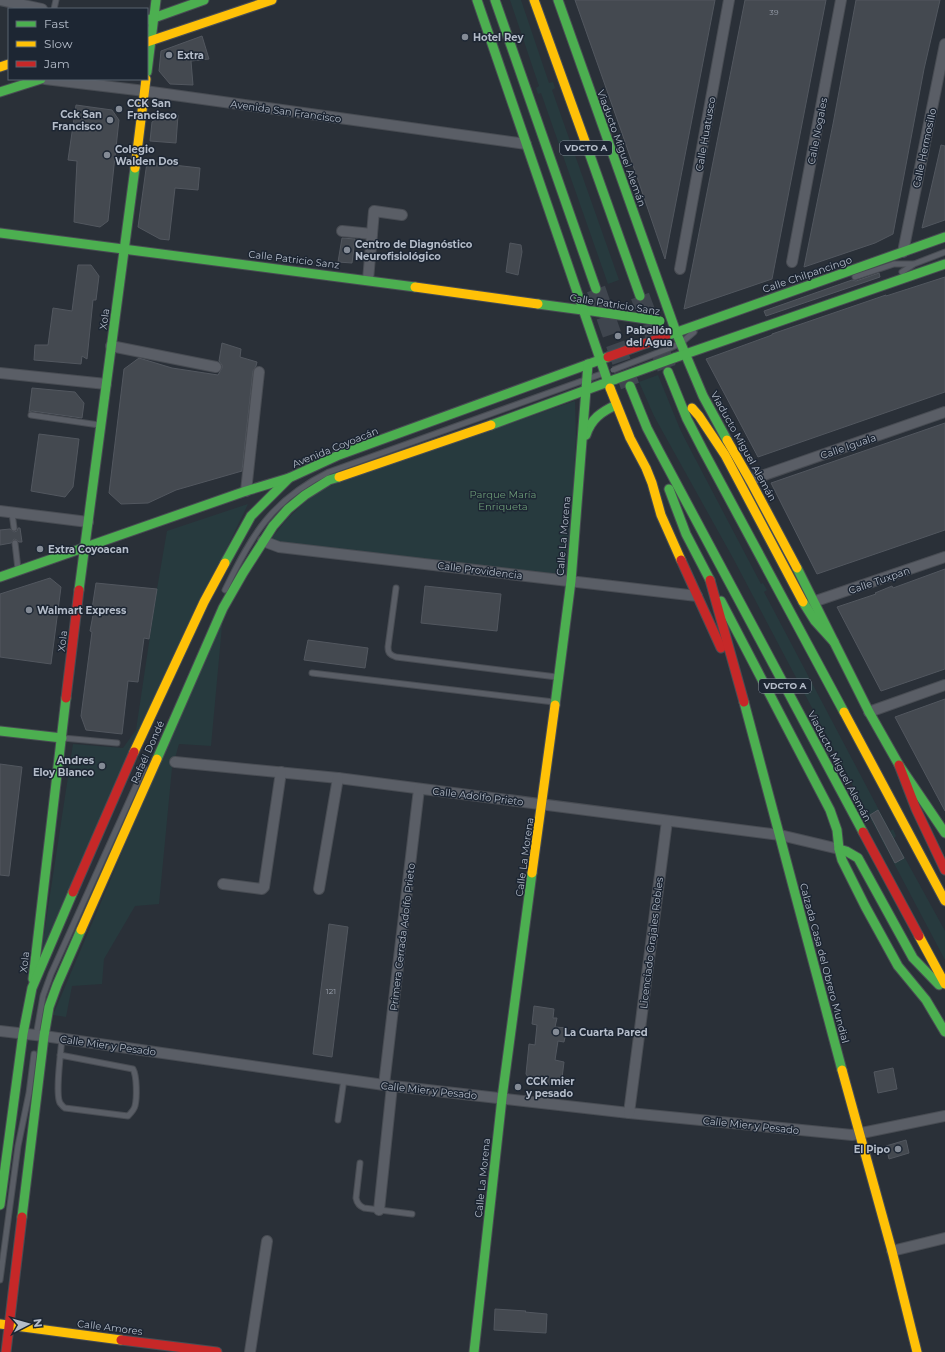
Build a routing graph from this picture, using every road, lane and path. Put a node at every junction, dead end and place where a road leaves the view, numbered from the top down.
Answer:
1 (0, 0) edge
2 (156, 0) edge
3 (204, 0) edge
4 (272, 0) edge
5 (477, 0) edge
6 (495, 0) edge
7 (534, 0) edge
8 (558, 0) edge
9 (729, 0) edge
10 (841, 0) edge
11 (37, 8) edge
12 (151, 19) edge
13 (149, 42) edge
14 (945, 44) edge
15 (148, 57) edge
16 (38, 80) edge
17 (53, 80) edge
18 (146, 80) edge
19 (145, 91) junction
20 (0, 92) edge
21 (526, 144) junction
22 (402, 215) dead end
23 (342, 231) dead end
24 (0, 233) edge
25 (372, 234) junction
26 (945, 237) edge
27 (125, 249) junction
28 (902, 252) junction
29 (945, 252) edge
30 (792, 262) dead end
31 (914, 264) junction
32 (945, 264) edge
33 (680, 268) dead end
34 (850, 279) dead end
35 (368, 280) junction
36 (596, 289) tunnel mouth
37 (640, 296) tunnel mouth
38 (582, 310) junction
39 (709, 327) dead end
40 (676, 332) junction
41 (684, 343) junction
42 (699, 343) dead end
43 (111, 346) junction
44 (686, 354) junction
45 (604, 358) junction
46 (588, 364) junction
47 (216, 367) dead end
48 (259, 372) dead end
49 (609, 372) junction
50 (668, 372) tunnel mouth
51 (0, 373) edge
52 (587, 380) junction
53 (612, 381) junction
54 (106, 384) junction
55 (673, 385) junction
56 (630, 386) tunnel mouth
57 (586, 391) junction
58 (616, 404) junction
59 (945, 412) edge
60 (31, 415) dead end
61 (100, 425) junction
62 (581, 451) junction
63 (659, 451) junction
64 (289, 478) junction
65 (750, 480) junction
66 (246, 490) junction
67 (0, 511) edge
68 (12, 513) junction
69 (88, 522) junction
70 (14, 528) dead end
71 (263, 541) junction
72 (15, 543) dead end
73 (84, 547) junction
74 (945, 557) edge
75 (18, 570) junction
76 (0, 577) edge
77 (710, 580) junction
78 (571, 581) junction
79 (396, 588) dead end
80 (222, 596) dead end
81 (697, 596) junction
82 (814, 602) junction
83 (834, 642) junction
84 (312, 673) dead end
85 (558, 677) junction
86 (738, 685) junction
87 (945, 685) edge
88 (554, 702) junction
89 (869, 712) junction
90 (0, 731) edge
91 (62, 738) junction
92 (118, 743) dead end
93 (175, 762) dead end
94 (146, 763) dead end
95 (899, 765) junction
96 (281, 772) junction
97 (338, 778) junction
98 (419, 789) junction
99 (542, 804) junction
100 (666, 821) junction
101 (943, 827) edge
102 (780, 835) junction
103 (839, 849) junction
104 (945, 870) edge
105 (224, 884) dead end
106 (319, 889) dead end
107 (945, 901) edge
108 (945, 984) edge
109 (32, 988) junction
110 (945, 991) edge
111 (0, 1031) edge
112 (945, 1032) edge
113 (23, 1034) junction
114 (38, 1038) junction
115 (62, 1038) junction
116 (34, 1050) dead end
117 (60, 1054) junction
118 (344, 1079) junction
119 (388, 1086) junction
120 (29, 1093) junction
121 (502, 1098) junction
122 (628, 1113) junction
123 (945, 1116) edge
124 (338, 1120) dead end
125 (859, 1134) junction
126 (360, 1163) dead end
127 (0, 1205) edge
128 (379, 1210) junction
129 (412, 1214) dead end
130 (945, 1238) edge
131 (267, 1242) dead end
132 (892, 1252) junction
133 (0, 1280) edge
134 (4, 1326) edge
135 (129, 1341) junction
136 (6, 1352) edge
137 (127, 1352) edge
138 (217, 1352) edge
139 (250, 1352) edge
140 (474, 1352) edge
141 (917, 1352) edge

1 - 11 street
2 - 12 main road
3 - 12 main road
4 - 13 main road
5 - 21 main road
6 - 36 main road, VDCTO A
7 - 37 main road, VDCTO A
8 - 40 main road, Viaducto Miguel Alemán
9 - 33 street, Calle Huatusco
10 - 30 street, Calle Nogales
12 - 13 main road
13 - 15 main road
14 - 28 street, Calle Hermosillo
16 - 20 main road
17 - 19 street, Avenida San Francisco
18 - 19 main road, Xola
19 - 21 street, Avenida San Francisco
19 - 27 main road, Xola
21 - 38 main road
22 - 25 street
23 - 25 street
24 - 27 main road, Calle Patricio Sanz
25 - 35 street
26 - 28 main road, Calle Chilpancingo
27 - 35 main road, Calle Patricio Sanz
27 - 43 main road, Xola
28 - 40 main road, Calle Chilpancingo
29 - 31 lane
31 - 34 lane
31 - 42 lane
32 - 44 main road
35 - 38 main road, Calle Patricio Sanz
38 - 40 main road, Calle Patricio Sanz, bridge
38 - 45 main road
39 - 41 lane
40 - 41 main road, Viaducto Miguel Alemán
40 - 45 main road, Avenida Coyoacán, bridge
41 - 44 main road, Viaducto Miguel Alemán
41 - 49 lane, bridge
43 - 47 street
43 - 54 main road, Xola
44 - 53 main road, bridge
44 - 65 main road, Viaducto Miguel Alemán
45 - 46 main road, Avenida Coyoacán
45 - 49 main road
46 - 52 main road, Calle La Morena
46 - 64 main road, Avenida Coyoacán
48 - 66 street
49 - 52 lane
49 - 53 main road
50 - 55 main road, VDCTO A
51 - 54 street
52 - 57 main road, Calle La Morena
52 - 80 lane
53 - 57 main road
53 - 58 main road
54 - 61 main road, Xola
55 - 83 main road
55 - 107 main road, VDCTO A
56 - 63 main road, Viaducto Miguel Alemán / VDCTO A
57 - 62 main road, Calle La Morena
57 - 71 main road, Rafaél Dondé
58 - 62 main road
58 - 81 main road
59 - 65 street, Calle Iguala
60 - 61 lane
61 - 69 main road, Xola
62 - 78 main road, Calle La Morena
63 - 77 main road
63 - 108 main road, Viaducto Miguel Alemán / VDCTO A
64 - 66 main road, Avenida Coyoacán
64 - 109 main road, Rafaél Dondé
65 - 82 main road, Viaducto Miguel Alemán
66 - 73 main road, Avenida Coyoacán
67 - 68 street
68 - 69 street
68 - 70 lane
69 - 73 main road, Xola
71 - 78 street, Calle Providencia
71 - 114 main road, Rafaél Dondé
72 - 75 lane
73 - 75 main road, Avenida Coyoacán
73 - 91 main road, Xola
74 - 82 street, Calle Tuxpan
75 - 76 main road, Avenida Coyoacán
77 - 86 main road, Calzada Casa del Obrero Mundial
77 - 103 main road
78 - 81 street, Calle Providencia
78 - 85 main road, Calle La Morena
79 - 85 lane
81 - 86 main road
82 - 83 main road, Viaducto Miguel Alemán
83 - 89 main road, Viaducto Miguel Alemán
84 - 88 lane
85 - 88 main road, Calle La Morena
86 - 102 main road, Calzada Casa del Obrero Mundial
87 - 89 street
88 - 99 main road, Calle La Morena
89 - 95 main road, Viaducto Miguel Alemán
90 - 91 main road
91 - 92 lane
91 - 109 main road, Xola
93 - 96 street, Calle Adolfo Prieto
94 - 114 lane
95 - 101 main road, Viaducto Miguel Alemán
95 - 104 main road
96 - 97 street, Calle Adolfo Prieto
96 - 105 street
97 - 98 street, Calle Adolfo Prieto
97 - 106 street
98 - 99 street, Calle Adolfo Prieto
98 - 119 street, Primera Cerrada Adolfo Prieto
99 - 100 street, Calle Adolfo Prieto
99 - 121 main road, Calle La Morena
100 - 102 street, Calle Adolfo Prieto
100 - 122 street, Licenciado Grajales Robles
102 - 103 street, Calle Adolfo Prieto
102 - 125 main road, Calzada Casa del Obrero Mundial
103 - 110 main road
103 - 112 main road
109 - 113 main road, Xola
111 - 113 street, Calle Mier y Pesado
113 - 114 street, Calle Mier y Pesado
113 - 127 main road, Xola
114 - 115 street, Calle Mier y Pesado
114 - 134 main road
115 - 117 lane
115 - 118 street, Calle Mier y Pesado
116 - 120 lane
117 - 117 lane
118 - 119 street, Calle Mier y Pesado
118 - 124 lane
119 - 121 street, Calle Mier y Pesado
119 - 128 street, Primera Cerrada Adolfo Prieto
120 - 133 lane
120 - 134 lane
121 - 122 street, Calle Mier y Pesado
121 - 140 main road, Calle La Morena
122 - 125 street, Calle Mier y Pesado
123 - 125 street, Calle Mier y Pesado
125 - 132 main road, Calzada Casa del Obrero Mundial
126 - 128 lane
128 - 129 lane
130 - 132 street
131 - 139 street
132 - 141 main road, Calzada Casa del Obrero Mundial
134 - 135 main road, Calle Amores
134 - 136 main road
135 - 137 street
135 - 138 main road, Calle Amores

